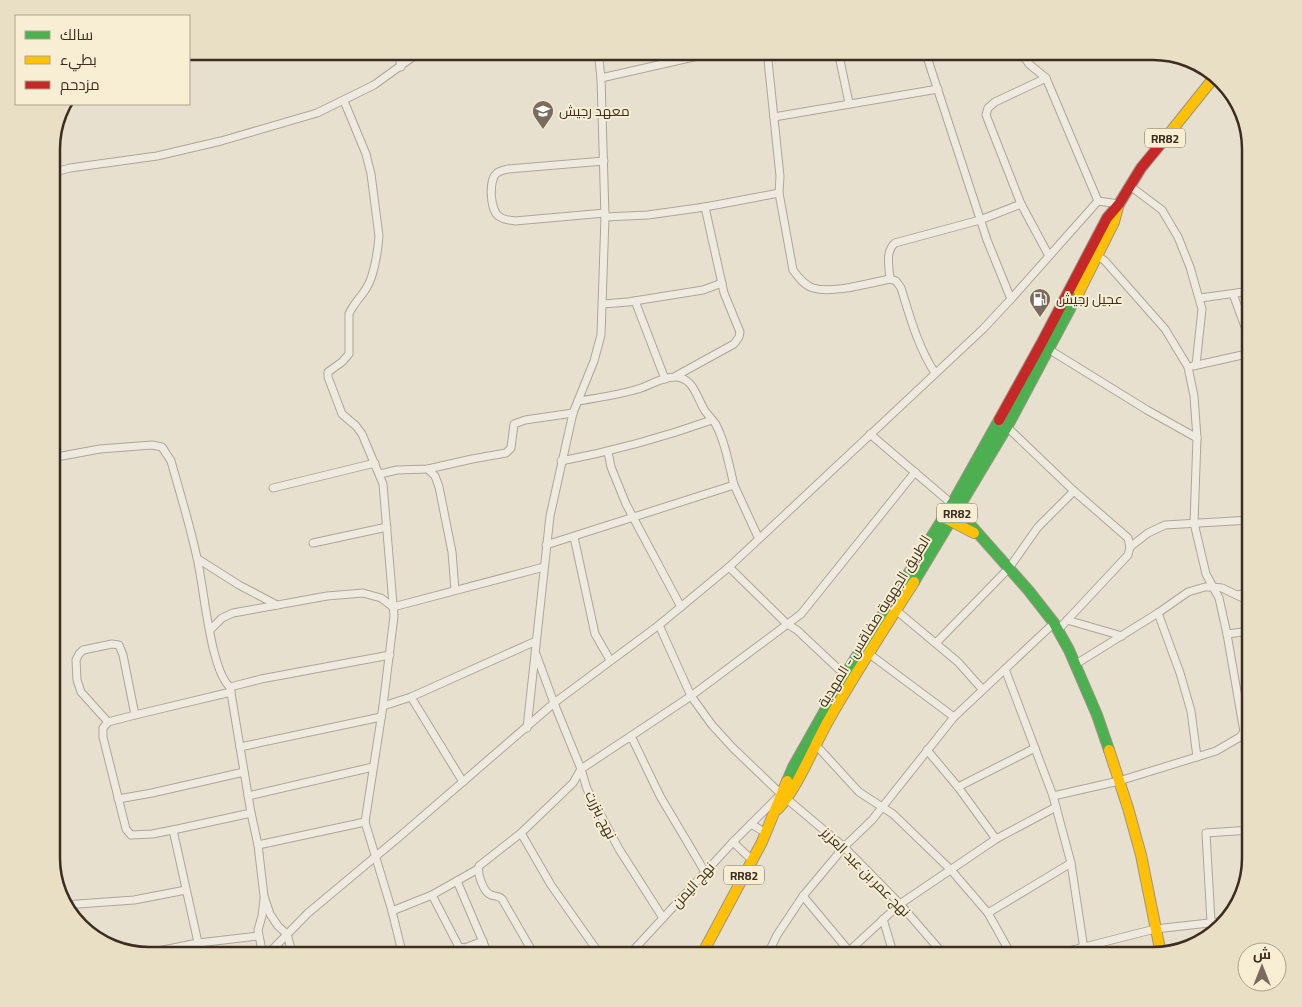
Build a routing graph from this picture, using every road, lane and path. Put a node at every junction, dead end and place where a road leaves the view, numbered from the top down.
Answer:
1 (400, 60) edge
2 (410, 60) edge
3 (599, 60) edge
4 (680, 60) edge
5 (768, 60) edge
6 (840, 60) edge
7 (928, 60) edge
8 (1027, 60) edge
9 (401, 67) junction
10 (601, 78) junction
11 (1046, 78) junction
12 (1211, 81) edge
13 (938, 89) junction
14 (344, 101) junction
15 (849, 103) junction
16 (774, 117) junction
17 (604, 162) junction
18 (60, 171) edge
19 (1130, 186) junction
20 (779, 193) junction
21 (1098, 201) junction
22 (1022, 204) junction
23 (1119, 204) junction
24 (705, 207) junction
25 (605, 215) junction
26 (980, 220) junction
27 (1094, 254) junction
28 (1049, 256) junction
29 (890, 279) junction
30 (722, 283) junction
31 (1242, 292) edge
32 (1233, 294) junction
33 (1200, 298) junction
34 (1011, 299) junction
35 (634, 301) junction
36 (603, 304) junction
37 (1242, 318) edge
38 (1045, 347) junction
39 (1242, 355) edge
40 (1196, 365) junction
41 (1188, 367) junction
42 (935, 374) junction
43 (674, 377) junction
44 (665, 379) junction
45 (578, 401) junction
46 (573, 413) junction
47 (712, 420) junction
48 (1006, 427) junction
49 (870, 434) junction
50 (1197, 438) junction
51 (608, 452) junction
52 (60, 456) edge
53 (561, 461) junction
54 (376, 463) junction
55 (428, 469) junction
56 (915, 472) junction
57 (380, 474) junction
58 (734, 485) junction
59 (273, 488) dead end
60 (1074, 492) junction
61 (956, 507) junction
62 (634, 518) junction
63 (948, 520) junction
64 (1242, 520) edge
65 (1194, 523) junction
66 (387, 527) junction
67 (977, 534) junction
68 (574, 537) junction
69 (758, 537) junction
70 (313, 543) dead end
71 (546, 545) junction
72 (1130, 547) junction
73 (198, 559) junction
74 (544, 567) junction
75 (729, 567) junction
76 (1009, 568) junction
77 (1212, 586) junction
78 (455, 590) junction
79 (1242, 594) edge
80 (1237, 595) junction
81 (1242, 598) edge
82 (277, 605) junction
83 (393, 607) junction
84 (681, 607) junction
85 (897, 611) junction
86 (1158, 613) junction
87 (1066, 620) junction
88 (787, 624) junction
89 (659, 625) junction
90 (1056, 627) junction
91 (210, 630) junction
92 (1242, 632) edge
93 (1228, 634) junction
94 (1122, 636) junction
95 (536, 641) junction
96 (936, 643) junction
97 (535, 650) junction
98 (868, 653) junction
99 (390, 655) junction
100 (610, 660) junction
101 (1076, 664) junction
102 (1005, 669) junction
103 (848, 678) junction
104 (982, 689) junction
105 (230, 690) junction
106 (691, 696) junction
107 (411, 697) junction
108 (1242, 703) edge
109 (554, 704) junction
110 (383, 706) junction
111 (134, 715) junction
112 (381, 717) junction
113 (954, 717) junction
114 (108, 722) junction
115 (527, 728) junction
116 (631, 736) junction
117 (1242, 736) edge
118 (815, 744) junction
119 (240, 747) junction
120 (1035, 748) junction
121 (927, 750) junction
122 (1196, 757) junction
123 (373, 767) junction
124 (581, 769) junction
125 (244, 772) junction
126 (1119, 781) junction
127 (463, 782) junction
128 (958, 788) junction
129 (248, 796) junction
130 (1053, 796) junction
131 (784, 797) junction
132 (118, 799) junction
133 (881, 807) junction
134 (1056, 807) junction
135 (251, 813) junction
136 (364, 822) junction
137 (751, 824) junction
138 (173, 830) junction
139 (1242, 831) edge
140 (521, 833) junction
141 (766, 833) junction
142 (996, 839) junction
143 (733, 842) junction
144 (258, 845) junction
145 (844, 847) junction
146 (374, 857) junction
147 (752, 860) junction
148 (1071, 862) junction
149 (478, 869) junction
150 (951, 870) junction
151 (705, 872) junction
152 (457, 881) junction
153 (186, 890) junction
154 (432, 895) junction
155 (264, 896) junction
156 (804, 896) junction
157 (73, 904) edge
158 (900, 904) junction
159 (392, 912) junction
160 (988, 912) junction
161 (663, 918) junction
162 (884, 919) junction
163 (1211, 922) junction
164 (1215, 922) edge
165 (1155, 929) junction
166 (287, 934) junction
167 (258, 936) junction
168 (483, 941) junction
169 (198, 944) junction
170 (1084, 946) junction
171 (182, 947) edge
172 (199, 947) edge
173 (262, 947) edge
174 (274, 947) edge
175 (291, 947) edge
176 (401, 947) edge
177 (459, 947) edge
178 (468, 947) edge
179 (485, 947) edge
180 (530, 947) edge
181 (595, 947) edge
182 (636, 947) edge
183 (706, 947) edge
184 (772, 947) edge
185 (843, 947) edge
186 (854, 947) edge
187 (892, 947) edge
188 (937, 947) edge
189 (1007, 947) edge
190 (1080, 947) edge
191 (1159, 947) edge

1 - 9 street
2 - 9 street
3 - 10 street
4 - 10 street
5 - 16 street
6 - 15 street
7 - 13 street
8 - 11 street
9 - 14 street
10 - 17 street
11 - 21 street
11 - 22 street
12 - 19 main road, الطريق الجهوية صفاقس - المهدية / RR82
13 - 15 street
13 - 26 street
14 - 18 street
14 - 54 street
15 - 16 street
16 - 20 street
17 - 25 street
17 - 25 street
19 - 23 main road, الطريق الجهوية صفاقس - المهدية / RR82
19 - 33 street
20 - 24 street
20 - 29 street
21 - 23 street
21 - 28 street
22 - 26 street
22 - 28 street
23 - 27 main road, الطريق الجهوية صفاقس - المهدية / RR82
24 - 25 street
24 - 30 street
25 - 36 street
26 - 29 street
26 - 34 street
27 - 38 main road, الطريق الجهوية صفاقس - المهدية / RR82
27 - 41 street
28 - 34 street
29 - 42 street
30 - 35 street
30 - 43 street
31 - 32 street
32 - 33 street
32 - 37 street
33 - 40 street
34 - 42 street
35 - 36 street
35 - 44 street
36 - 45 street
38 - 48 main road, الطريق الجهوية صفاقس - المهدية / RR82
38 - 50 street
38 - 61 main road, الطريق الجهوية صفاقس - المهدية / RR82
39 - 40 street
40 - 41 street
41 - 50 street
42 - 49 street
43 - 44 street
43 - 47 street
44 - 45 street
45 - 46 street
46 - 53 street
46 - 55 street
47 - 51 street
47 - 58 street
48 - 60 street
48 - 61 main road, الطريق الجهوية صفاقس - المهدية / RR82
49 - 56 street
49 - 69 street
50 - 65 street
51 - 53 street
51 - 62 street
52 - 73 street
53 - 71 street
54 - 57 street
54 - 59 street
55 - 57 street
55 - 78 street
56 - 61 street
56 - 88 street
57 - 66 street
58 - 62 street
58 - 69 street
60 - 72 street
60 - 76 street
61 - 63 main road, الطريق الجهوية صفاقس - المهدية / RR82
61 - 67 main road
62 - 68 street
62 - 84 street
63 - 67 main road
63 - 85 main road, الطريق الجهوية صفاقس - المهدية / RR82
63 - 103 main road, الطريق الجهوية صفاقس - المهدية / RR82
64 - 65 street
65 - 72 street
65 - 77 street
66 - 70 street
66 - 83 street
67 - 76 main road
68 - 71 street
68 - 100 street
69 - 75 street
71 - 74 street
72 - 87 street
73 - 82 street
73 - 91 street
74 - 78 street
74 - 95 street
75 - 84 street
75 - 88 street
76 - 90 main road
76 - 96 street
77 - 80 street
77 - 86 street
77 - 93 street
78 - 83 street
79 - 80 street
80 - 81 street
82 - 83 street
82 - 91 street
83 - 99 street
84 - 89 street
85 - 96 street
85 - 98 main road, الطريق الجهوية صفاقس - المهدية / RR82
86 - 94 street
86 - 122 street
87 - 90 street
87 - 94 street
88 - 103 street
88 - 106 street
89 - 100 street
89 - 106 street, نهج عمر بن عبد العزيز
90 - 101 main road
90 - 102 street
91 - 105 street
92 - 93 street
93 - 108 street
94 - 101 street
95 - 97 street
95 - 107 street
96 - 104 street
97 - 109 street, نهج بنزرت
97 - 115 street
98 - 103 main road, الطريق الجهوية صفاقس - المهدية / RR82
98 - 113 street
99 - 105 street
99 - 110 street
100 - 109 street
101 - 126 main road
102 - 104 street
102 - 120 street
103 - 118 main road, الطريق الجهوية صفاقس - المهدية / RR82
103 - 131 main road, الطريق الجهوية صفاقس - المهدية / RR82
104 - 113 street
105 - 111 street
105 - 119 street
106 - 116 street
106 - 131 street, نهج عمر بن عبد العزيز
107 - 110 street
107 - 127 street
109 - 115 street
109 - 124 street, نهج بنزرت
110 - 112 street
111 - 114 street
111 - 114 street
112 - 119 street
112 - 123 street
113 - 121 street
114 - 132 street
115 - 127 street
116 - 124 street
116 - 151 street
117 - 122 street
118 - 131 main road, الطريق الجهوية صفاقس - المهدية / RR82
118 - 133 street
119 - 125 street
120 - 128 street
120 - 130 street
121 - 128 street
121 - 133 street
122 - 126 street
123 - 129 street
123 - 136 street
124 - 140 street
124 - 161 street, نهج بنزرت
125 - 129 street
125 - 132 street
126 - 130 street
126 - 165 main road
127 - 146 street
128 - 142 street
129 - 135 street
130 - 134 street
131 - 137 street, نهج اليمن
131 - 141 main road, الطريق الجهوية صفاقس - المهدية / RR82
131 - 145 street, نهج عمر بن عبد العزيز
132 - 138 street
133 - 145 street
133 - 150 street
134 - 142 street
134 - 148 street
135 - 138 street
135 - 144 street
136 - 144 street
136 - 146 street
137 - 141 street
137 - 143 street, نهج اليمن
138 - 153 street
139 - 163 street
140 - 149 street
140 - 181 street
141 - 147 main road, الطريق الجهوية صفاقس - المهدية / RR82
142 - 150 street
143 - 147 street
143 - 151 street, نهج اليمن
144 - 155 street
145 - 156 street
145 - 158 street, نهج عمر بن عبد العزيز
146 - 159 street
146 - 166 street
147 - 183 main road, الطريق الجهوية صفاقس - المهدية / RR82
148 - 160 street
148 - 170 street
149 - 152 street
149 - 180 street
150 - 158 street
150 - 160 street
151 - 161 street, نهج اليمن
152 - 154 street
152 - 168 street
153 - 157 street
153 - 169 street
154 - 159 street
154 - 177 street
155 - 166 street
155 - 167 street
156 - 184 street
156 - 185 street
158 - 162 street
158 - 188 street, نهج عمر بن عبد العزيز
159 - 176 street
160 - 189 street
161 - 182 street, نهج اليمن
162 - 186 street
162 - 187 street
163 - 164 street
163 - 165 street
165 - 170 street
165 - 191 main road
166 - 174 street
166 - 175 street
167 - 169 street
167 - 173 street
168 - 178 street
168 - 179 street
169 - 171 street
169 - 172 street
170 - 190 street

